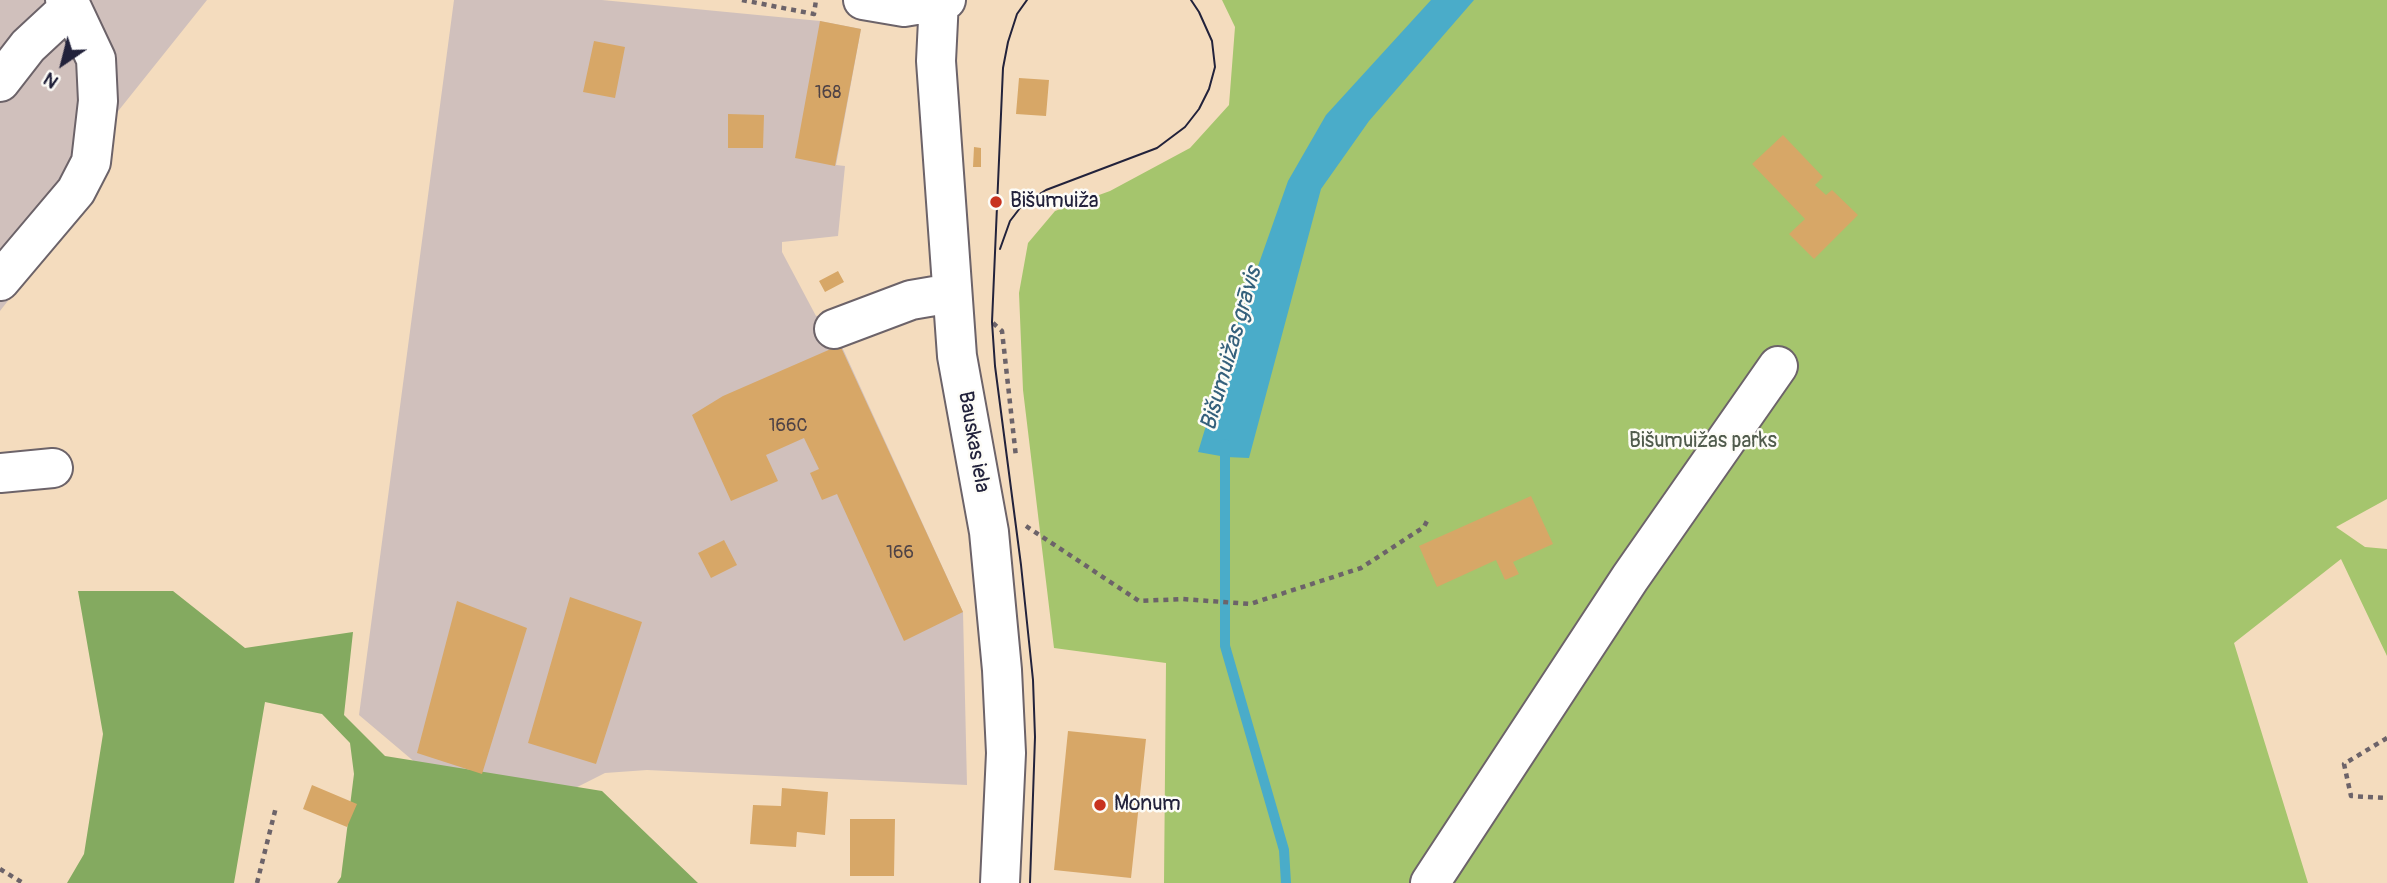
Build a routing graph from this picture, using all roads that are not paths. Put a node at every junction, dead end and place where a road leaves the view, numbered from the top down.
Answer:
1 (863, 0) edge
2 (941, 0) edge
3 (68, 3) edge
4 (0, 82) edge
5 (0, 281) edge
6 (952, 293) junction
7 (834, 329) dead end
8 (1779, 366) dead end
9 (53, 468) dead end
10 (0, 473) edge
11 (1000, 883) edge
12 (1430, 883) edge

1 - 2 street
2 - 6 street, Bauskas iela
3 - 4 street
3 - 5 street
6 - 7 street
6 - 11 street, Bauskas iela
8 - 12 street
9 - 10 street

